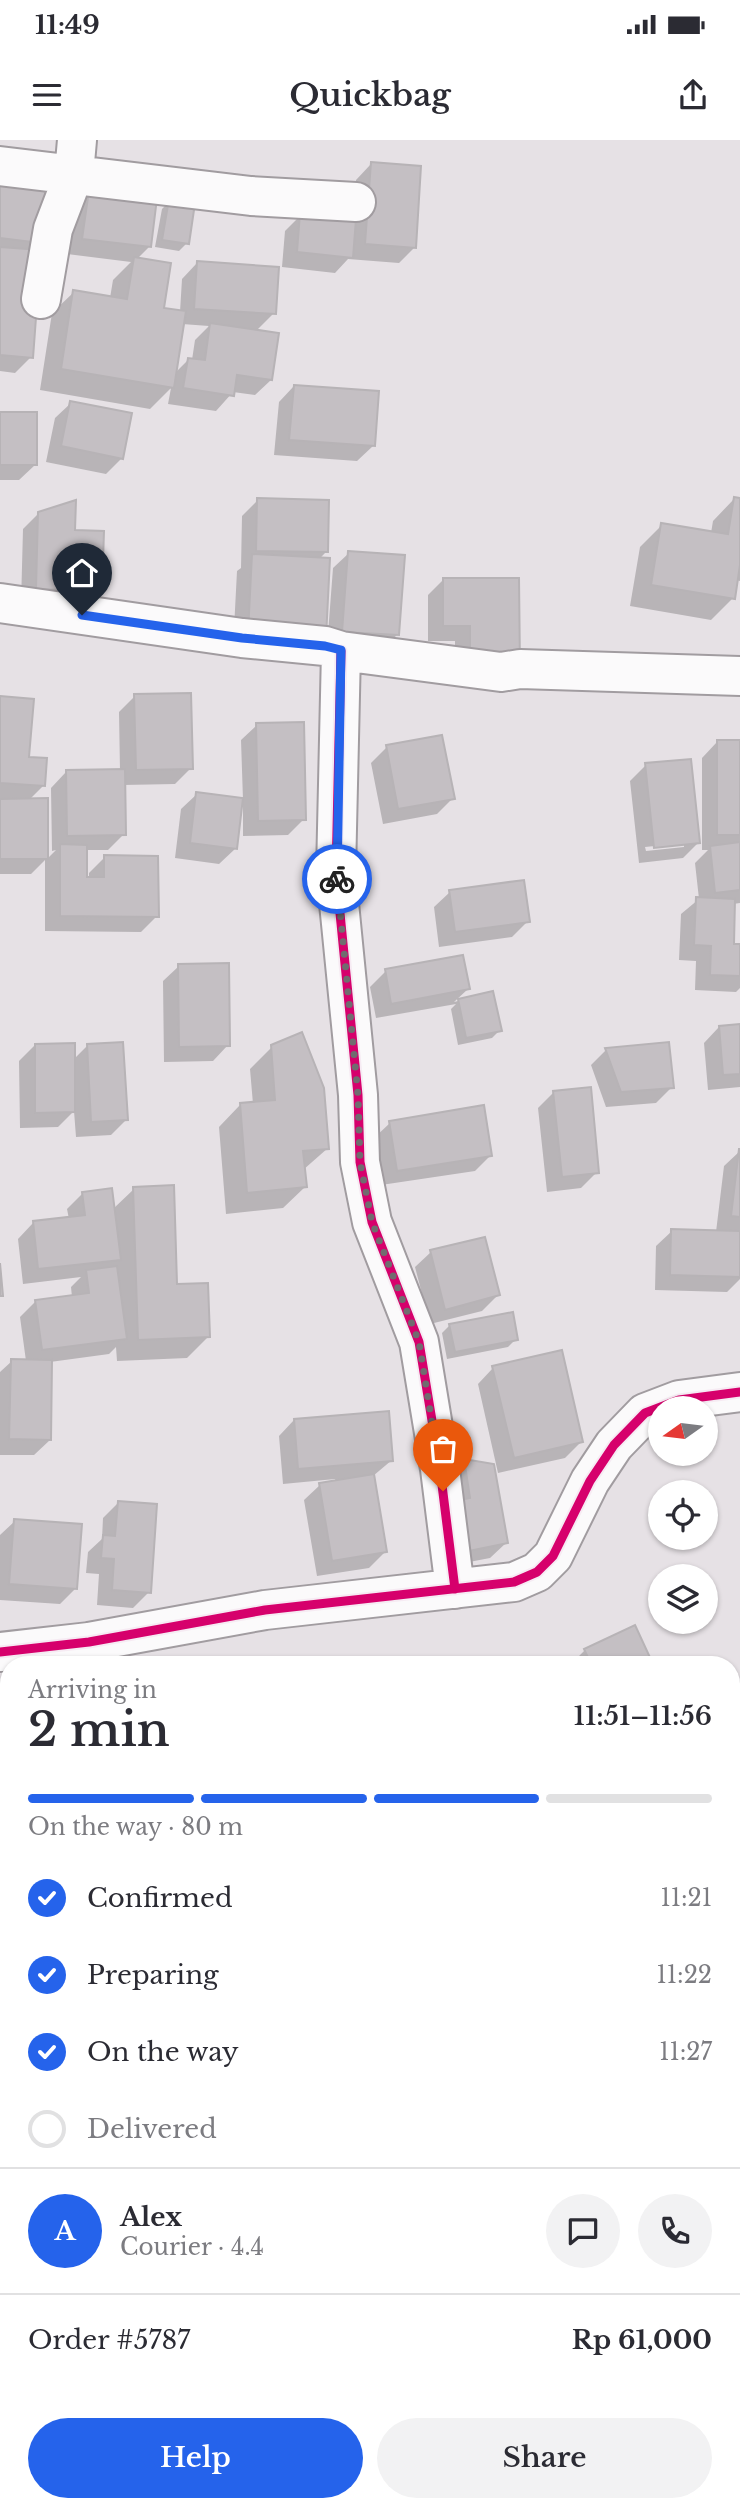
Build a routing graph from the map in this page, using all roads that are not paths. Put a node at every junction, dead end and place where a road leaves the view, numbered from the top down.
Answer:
1 (76, 157) edge
2 (0, 166) edge
3 (356, 202) dead end
4 (41, 299) dead end
5 (0, 603) edge
6 (341, 650) junction
7 (740, 676) edge
8 (740, 1392) edge
9 (455, 1589) junction
10 (0, 1652) edge

1 - 2 street
1 - 3 street
1 - 4 street
5 - 6 street
6 - 7 street
6 - 9 street
8 - 9 street
9 - 10 street

